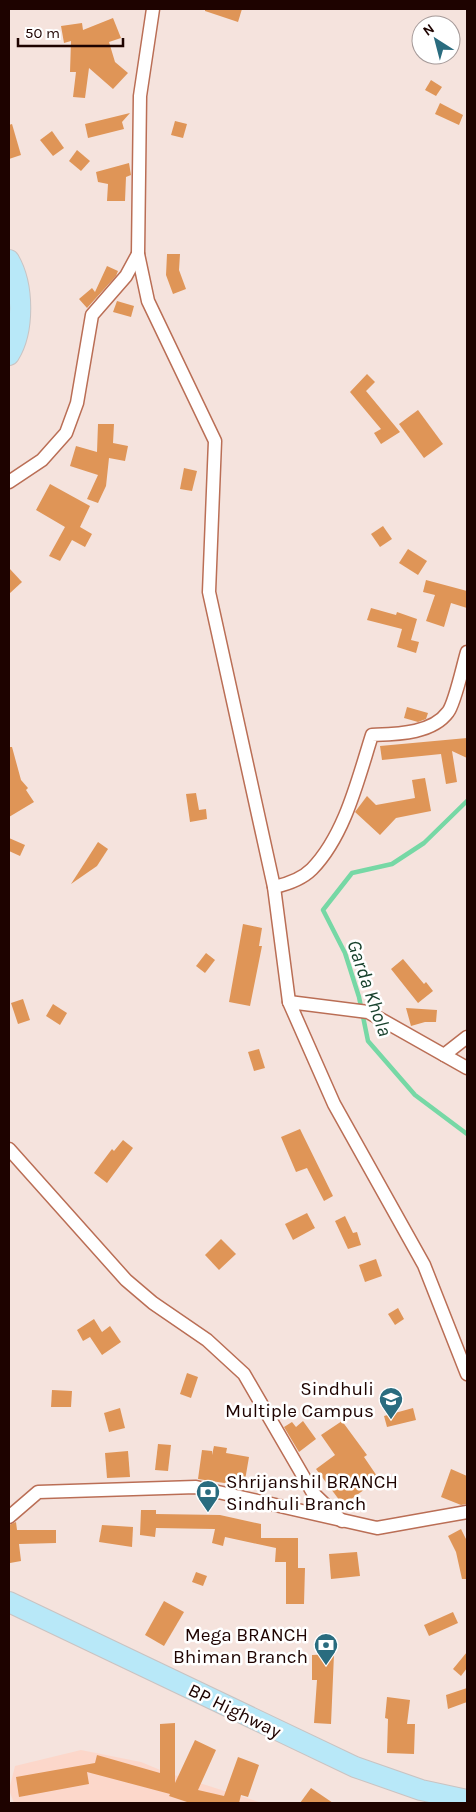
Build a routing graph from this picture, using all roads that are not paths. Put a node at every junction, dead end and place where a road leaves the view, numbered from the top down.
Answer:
1 (153, 9) edge
2 (138, 254) junction
3 (9, 260) edge
4 (9, 356) edge
5 (9, 482) edge
6 (467, 652) edge
7 (274, 887) junction
8 (289, 1002) junction
9 (467, 1037) edge
10 (444, 1055) junction
11 (467, 1068) edge
12 (9, 1150) edge
13 (467, 1374) edge
14 (467, 1512) edge
15 (9, 1517) edge
16 (342, 1521) junction
17 (9, 1602) edge
18 (467, 1800) edge

1 - 2 street
2 - 5 street
2 - 7 street
3 - 4 highway
6 - 7 street
7 - 8 street
8 - 10 street
8 - 13 street
9 - 10 street
10 - 11 street
12 - 16 street
14 - 16 street
15 - 16 street
17 - 18 highway, BP Highway

